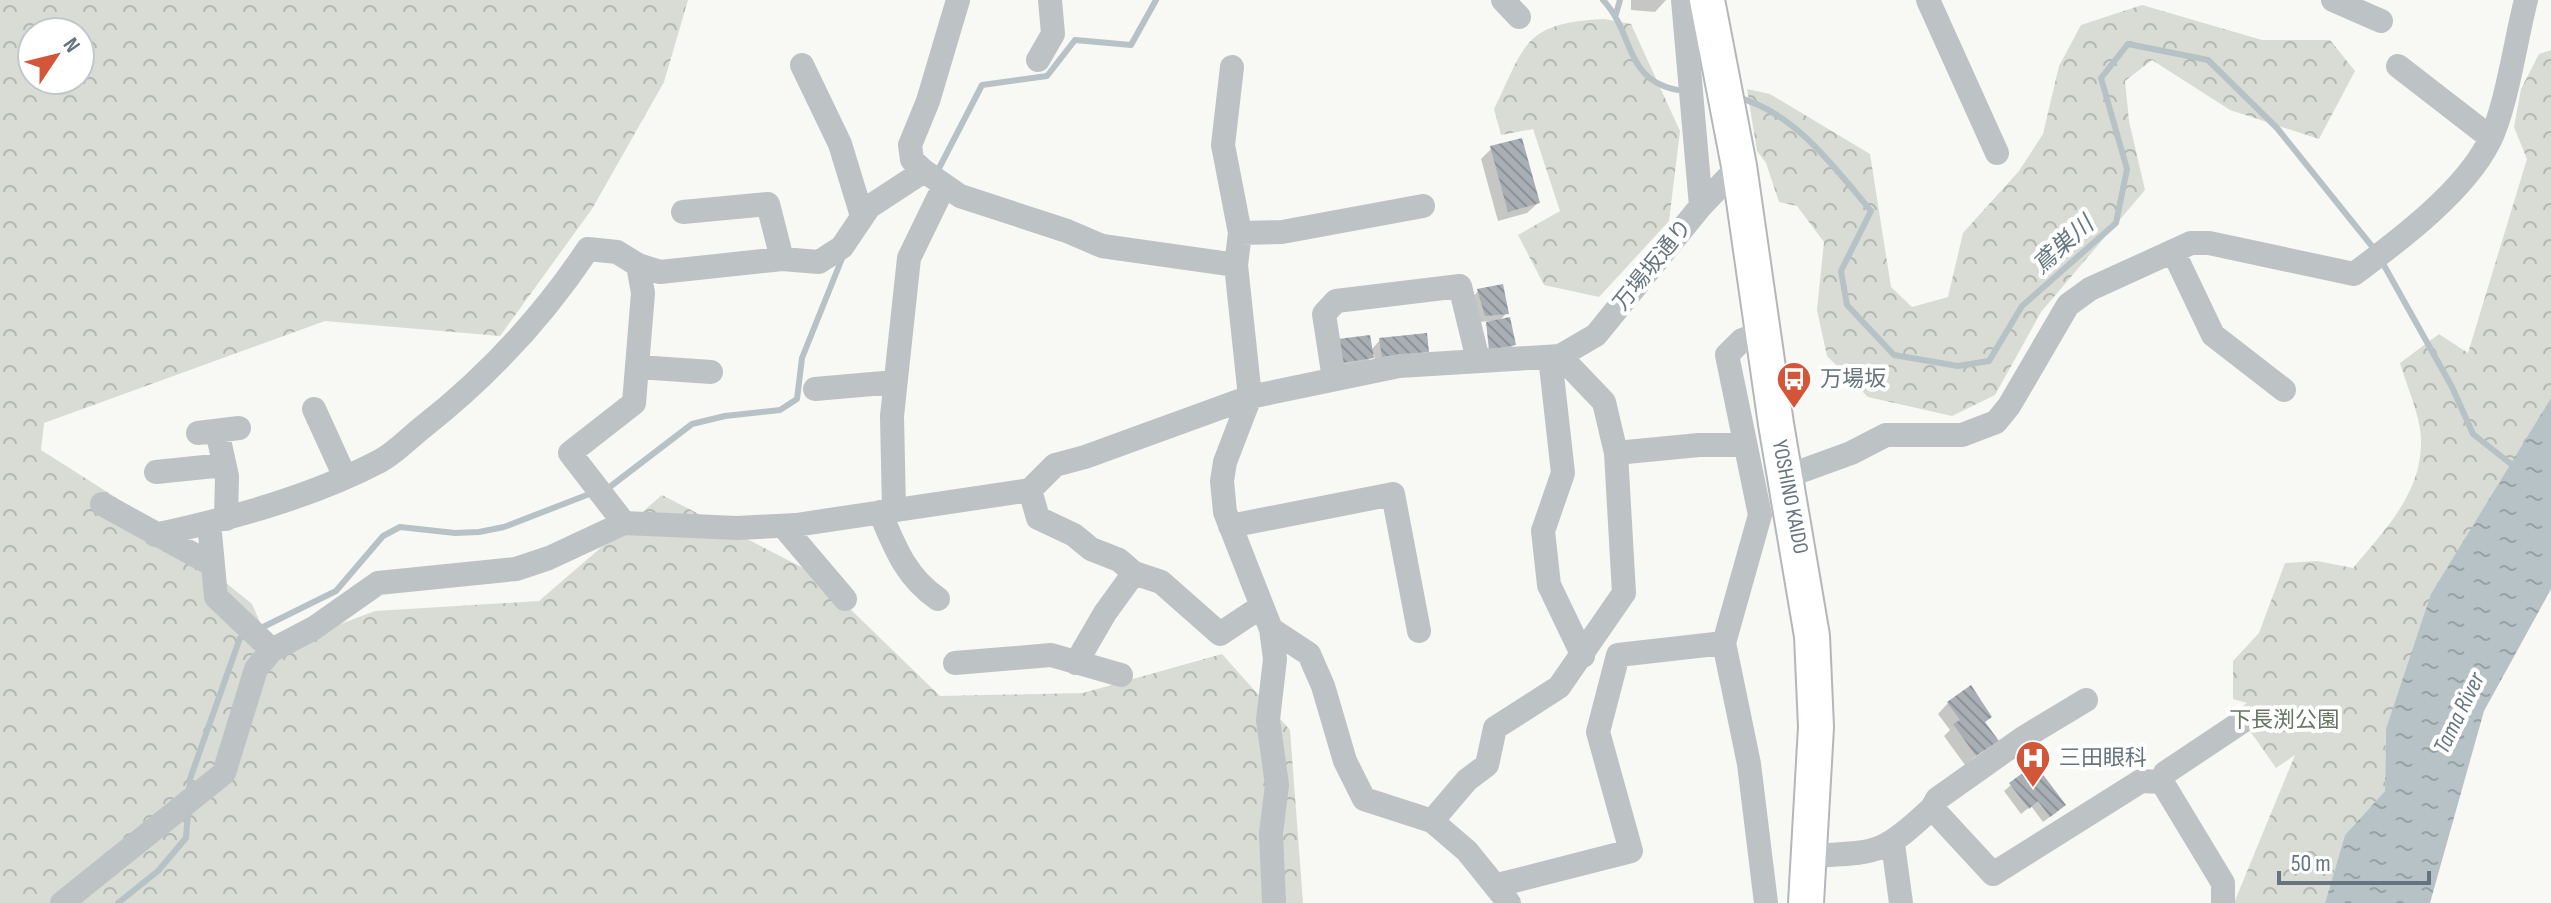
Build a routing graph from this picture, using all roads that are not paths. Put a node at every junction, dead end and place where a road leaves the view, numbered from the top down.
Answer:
1 (958, 0) edge
2 (1050, 0) edge
3 (1683, 0) edge
4 (1707, 0) edge
5 (1928, 0) edge
6 (2333, 0) edge
7 (2526, 0) edge
8 (2381, 21) dead end
9 (1038, 60) dead end
10 (802, 65) dead end
11 (2398, 66) dead end
12 (1232, 67) dead end
13 (1712, 86) junction
14 (2491, 138) junction
15 (1997, 153) dead end
16 (1739, 166) junction
17 (937, 180) junction
18 (1423, 206) dead end
19 (1701, 206) junction
20 (683, 212) dead end
21 (862, 216) junction
22 (1240, 233) junction
23 (2173, 251) junction
24 (782, 259) junction
25 (638, 265) junction
26 (1236, 265) junction
27 (1762, 333) junction
28 (1555, 356) junction
29 (1478, 360) junction
30 (638, 367) junction
31 (711, 372) dead end
32 (1334, 379) junction
33 (895, 382) junction
34 (815, 389) dead end
35 (2284, 390) dead end
36 (1250, 397) junction
37 (314, 409) dead end
38 (218, 431) dead end
39 (1745, 445) junction
40 (1616, 453) junction
41 (224, 465) junction
42 (156, 472) dead end
43 (345, 477) junction
44 (1785, 477) junction
45 (1030, 490) junction
46 (102, 504) dead end
47 (887, 511) junction
48 (217, 521) junction
49 (624, 523) junction
50 (783, 526) junction
51 (1230, 526) junction
52 (155, 535) junction
53 (213, 565) junction
54 (1134, 573) junction
55 (845, 599) dead end
56 (938, 599) dead end
57 (1262, 606) junction
58 (1271, 629) junction
59 (1419, 631) dead end
60 (1724, 643) junction
61 (272, 650) junction
62 (1618, 655) junction
63 (1583, 656) junction
64 (955, 663) dead end
65 (1076, 663) junction
66 (1121, 675) dead end
67 (2086, 700) dead end
68 (2243, 721) dead end
69 (2162, 782) junction
70 (1932, 808) junction
71 (1432, 821) junction
72 (1893, 844) junction
73 (1810, 856) junction
74 (1503, 894) edge
75 (62, 903) edge
76 (1274, 903) edge
77 (1766, 903) edge
78 (1806, 903) edge
79 (1901, 903) edge
80 (2223, 903) edge

1 - 17 street
2 - 9 street
3 - 13 street
4 - 13 highway, YOSHINO KAIDO
5 - 15 street
6 - 8 street
7 - 14 street
10 - 21 street
11 - 14 street
12 - 22 street
13 - 16 highway, YOSHINO KAIDO
13 - 19 street
14 - 23 street
16 - 19 street, 万場坂通り
16 - 27 highway, YOSHINO KAIDO
17 - 21 street
17 - 26 street
17 - 33 street
18 - 22 street
19 - 28 street, 万場坂通り
20 - 24 street
21 - 24 street
22 - 26 street
23 - 35 street
23 - 44 street
24 - 25 street
25 - 30 street
25 - 43 street
26 - 36 street
27 - 39 street
27 - 44 highway, YOSHINO KAIDO
28 - 29 street
28 - 40 street
28 - 63 street
29 - 32 street
29 - 32 street
30 - 31 street
30 - 49 street
32 - 36 street
33 - 34 street
33 - 47 street
36 - 45 street
36 - 51 street
37 - 43 street
38 - 41 street
39 - 40 street
39 - 60 street
40 - 63 street
41 - 42 street
41 - 48 street
43 - 48 street
44 - 73 highway, YOSHINO KAIDO
45 - 47 street
45 - 54 street
46 - 52 street
47 - 50 street
47 - 56 street
48 - 52 street
48 - 53 street
49 - 50 street
49 - 61 street
50 - 55 street
51 - 57 street
51 - 59 street
52 - 53 street
53 - 61 street
54 - 57 street
54 - 65 street
57 - 58 street
58 - 71 street
58 - 76 street
60 - 62 street
60 - 77 street
61 - 75 street
62 - 63 street
62 - 74 street
63 - 71 street
64 - 65 street
65 - 66 street
67 - 70 street
68 - 69 street
69 - 70 street
69 - 80 street
70 - 72 street
71 - 74 street
72 - 73 street
72 - 79 street
73 - 78 highway, YOSHINO KAIDO

